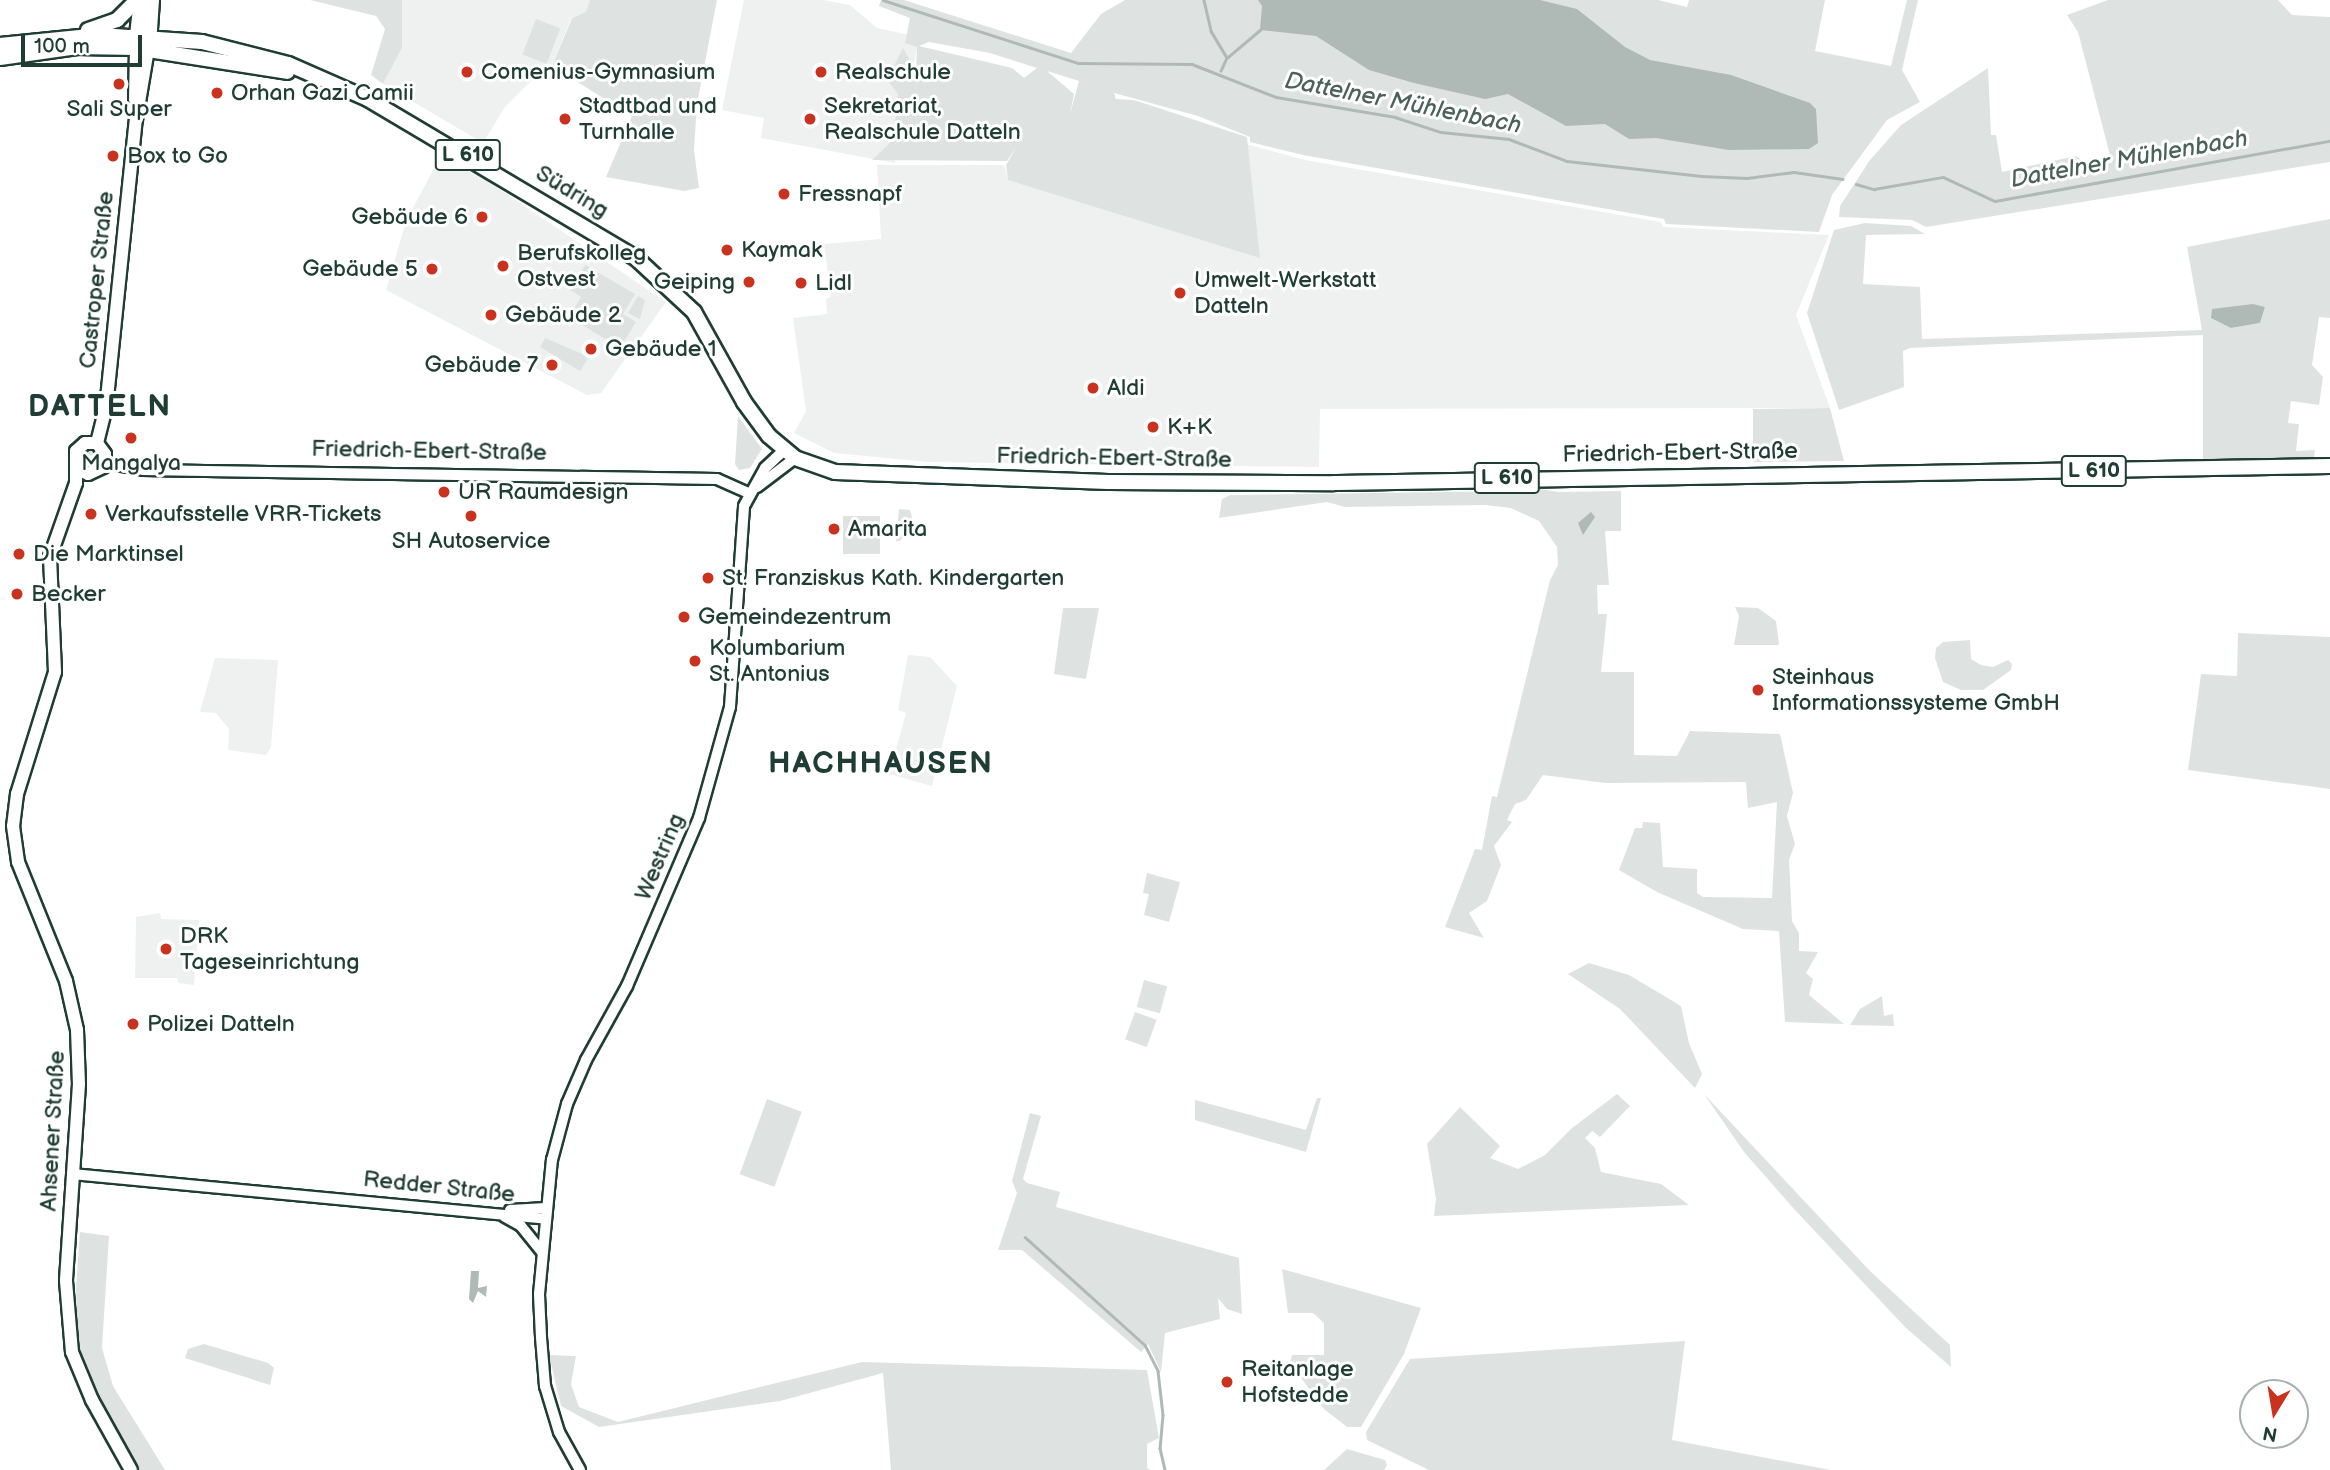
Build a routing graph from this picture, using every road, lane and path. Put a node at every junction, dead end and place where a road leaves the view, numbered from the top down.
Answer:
1 (139, 0) edge
2 (152, 0) edge
3 (66, 36) junction
4 (143, 43) junction
5 (0, 45) edge
6 (0, 58) edge
7 (97, 443) junction
8 (790, 454) junction
9 (105, 463) junction
10 (2330, 466) edge
11 (83, 472) junction
12 (749, 494) junction
13 (72, 1174) junction
14 (546, 1208) junction
15 (496, 1213) junction
16 (542, 1252) junction
17 (131, 1470) edge
18 (580, 1470) edge

1 - 3 main road
1 - 4 main road, Castroper Straße
2 - 4 main road, Castroper Straße
3 - 4 main road, Südring
3 - 5 main road, Südring
4 - 6 main road, Südring
4 - 7 main road, Castroper Straße
4 - 8 main road, Südring / L 610
7 - 9 main road
7 - 11 main road
8 - 10 main road, Friedrich-Ebert-Straße / L 610
8 - 12 street, Westring
9 - 11 main road
9 - 12 street, Friedrich-Ebert-Straße
11 - 13 main road, Ahsener Straße
12 - 14 street, Westring
13 - 15 street, Redder Straße
13 - 17 main road, Ahsener Straße
14 - 15 street, Redder Straße
14 - 16 street, Redder Straße
15 - 16 street
16 - 18 street, Redder Straße

